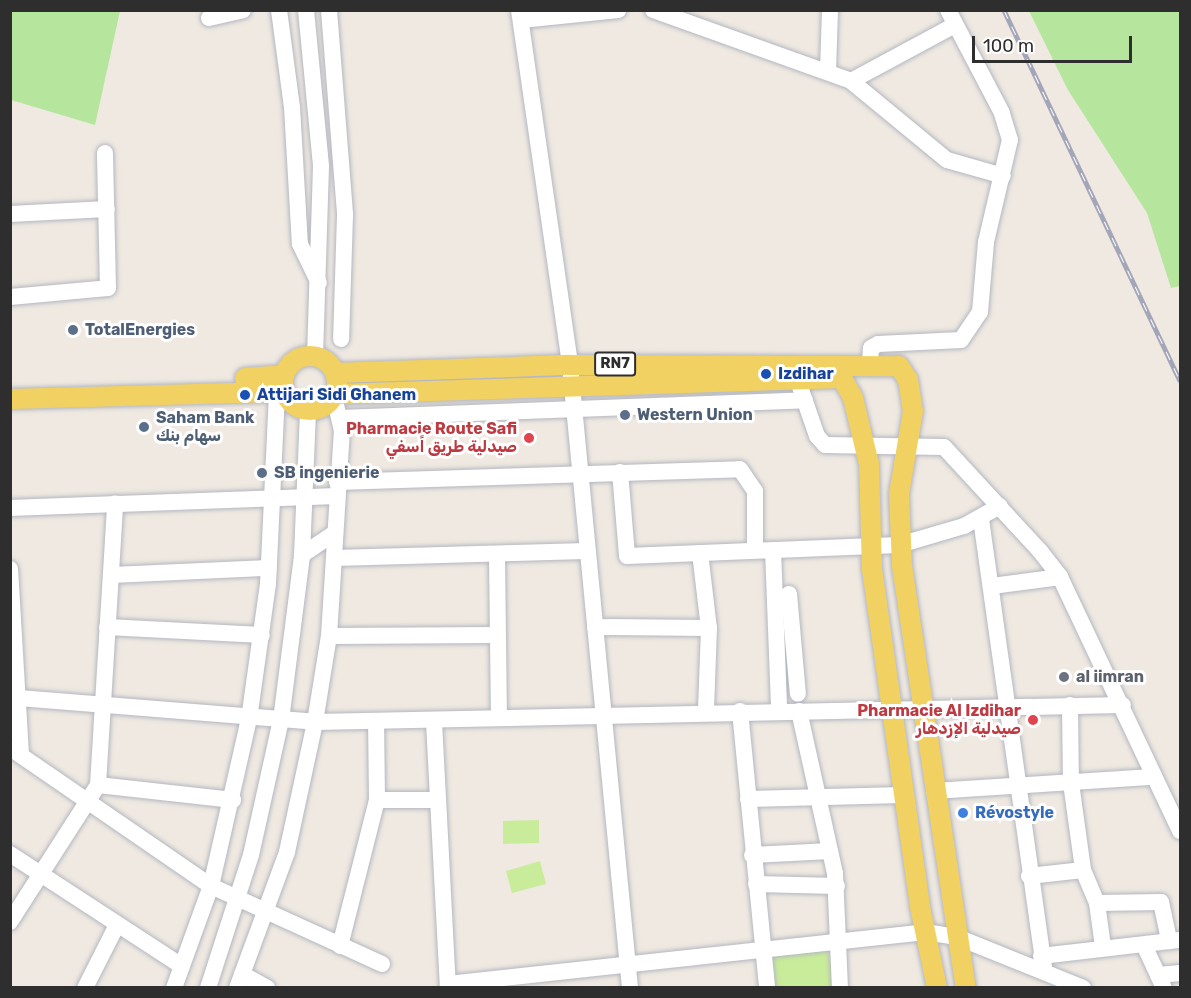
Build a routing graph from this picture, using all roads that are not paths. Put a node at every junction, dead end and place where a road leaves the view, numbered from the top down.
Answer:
1 (243, 10) edge
2 (279, 10) edge
3 (306, 10) edge
4 (329, 10) edge
5 (618, 10) edge
6 (653, 10) edge
7 (830, 10) edge
8 (520, 15) edge
9 (209, 18) dead end
10 (951, 18) edge
11 (828, 71) junction
12 (851, 81) junction
13 (105, 153) dead end
14 (1003, 176) junction
15 (107, 209) junction
16 (10, 214) edge
17 (320, 256) junction
18 (345, 258) junction
19 (319, 283) junction
20 (10, 297) edge
21 (341, 339) dead end
22 (315, 356) junction
23 (870, 362) junction
24 (570, 365) junction
25 (336, 373) junction
26 (797, 378) junction
27 (282, 386) junction
28 (570, 386) junction
29 (10, 388) edge
30 (335, 395) junction
31 (10, 399) edge
32 (805, 400) junction
33 (570, 409) junction
34 (308, 410) junction
35 (342, 418) junction
36 (909, 443) junction
37 (863, 446) junction
38 (620, 472) junction
39 (576, 473) junction
40 (337, 489) junction
41 (305, 497) junction
42 (271, 499) junction
43 (115, 504) junction
44 (1000, 506) junction
45 (10, 508) edge
46 (981, 519) junction
47 (335, 533) junction
48 (899, 545) junction
49 (870, 546) junction
50 (756, 547) junction
51 (773, 550) junction
52 (586, 551) junction
53 (700, 553) junction
54 (302, 555) junction
55 (497, 556) junction
56 (334, 558) junction
57 (269, 568) junction
58 (10, 569) edge
59 (112, 575) junction
60 (1060, 577) junction
61 (992, 586) junction
62 (789, 594) dead end
63 (107, 627) junction
64 (595, 627) junction
65 (709, 628) junction
66 (262, 635) junction
67 (497, 635) junction
68 (329, 636) junction
69 (786, 650) junction
70 (19, 698) junction
71 (107, 702) junction
72 (798, 702) junction
73 (1070, 705) junction
74 (1123, 705) junction
75 (1006, 707) junction
76 (779, 709) junction
77 (706, 710) junction
78 (891, 710) junction
79 (922, 710) junction
80 (740, 711) junction
81 (605, 714) junction
82 (499, 716) junction
83 (249, 719) junction
84 (281, 720) junction
85 (315, 722) junction
86 (376, 722) junction
87 (434, 722) junction
88 (16, 752) edge
89 (1153, 777) junction
90 (1014, 782) junction
91 (1071, 783) junction
92 (98, 785) junction
93 (934, 791) junction
94 (903, 795) junction
95 (817, 797) junction
96 (233, 800) junction
97 (377, 800) junction
98 (438, 800) junction
99 (748, 800) junction
100 (91, 802) junction
101 (1180, 831) edge
102 (830, 851) junction
103 (10, 854) edge
104 (752, 855) junction
105 (1083, 870) junction
106 (42, 875) junction
107 (1029, 876) junction
108 (756, 884) junction
109 (211, 886) junction
110 (837, 886) junction
111 (237, 899) junction
112 (1097, 903) junction
113 (264, 914) junction
114 (10, 922) edge
115 (117, 925) junction
116 (925, 932) junction
117 (957, 937) junction
118 (1175, 940) edge
119 (837, 941) junction
120 (1144, 945) junction
121 (340, 946) junction
122 (1103, 947) junction
123 (762, 949) junction
124 (1042, 962) junction
125 (382, 964) dead end
126 (630, 964) junction
127 (182, 966) junction
128 (1180, 973) edge
129 (239, 981) edge
130 (1161, 981) edge
131 (531, 982) edge
132 (1062, 982) edge
133 (448, 986) edge
134 (85, 987) edge
135 (174, 987) edge
136 (208, 987) edge
137 (267, 987) edge
138 (630, 987) edge
139 (767, 987) edge
140 (840, 987) edge
141 (937, 987) edge
142 (966, 987) edge
143 (1083, 987) edge

1 - 9 street
2 - 19 street
3 - 17 street
4 - 18 street
5 - 8 street
6 - 11 street
7 - 11 street
8 - 24 street
10 - 12 street
10 - 14 street
11 - 12 street
12 - 14 street
13 - 15 street
14 - 23 street
15 - 16 street
15 - 20 street
17 - 18 street
17 - 19 street
18 - 21 street
19 - 22 street
22 - 25 main road
22 - 27 main road
23 - 24 main road, RN7
23 - 36 main road, RN7
24 - 25 main road, RN7
24 - 28 street
25 - 30 main road
26 - 28 main road, RN7
26 - 32 street
26 - 37 main road, RN7
27 - 29 main road
27 - 31 main road
27 - 34 main road
27 - 42 street
28 - 30 main road, RN7
28 - 33 street
30 - 34 main road
30 - 35 street
32 - 33 street
32 - 37 street
33 - 35 street
33 - 39 street
34 - 41 street
35 - 40 street
36 - 37 street
36 - 44 street
36 - 48 main road
37 - 49 main road
38 - 39 street
38 - 50 street
38 - 53 street
39 - 40 street
39 - 52 street
40 - 41 street
40 - 47 street
41 - 42 street
41 - 54 street
42 - 43 street
42 - 57 street
43 - 45 street
43 - 59 street
44 - 46 street
44 - 60 street
46 - 48 street
46 - 61 street
47 - 54 street
47 - 56 street
48 - 49 street
48 - 79 main road
49 - 51 street
49 - 78 main road
50 - 51 street
50 - 53 street
51 - 69 street
52 - 55 street
52 - 64 street
53 - 65 street
54 - 84 street
55 - 56 street
55 - 67 street
56 - 68 street
57 - 59 street
57 - 66 street
58 - 70 street
59 - 63 street
60 - 61 street
60 - 74 street
61 - 75 street
62 - 69 street
63 - 66 street
63 - 71 street
64 - 65 street
64 - 81 street
65 - 77 street
66 - 83 street
67 - 68 street
67 - 82 street
68 - 85 street
69 - 72 street
69 - 76 street
70 - 71 street
70 - 88 street
71 - 83 street
71 - 92 street
72 - 76 street
72 - 78 street
72 - 95 street
73 - 74 street
73 - 75 street
73 - 91 street
74 - 89 street
75 - 79 street
75 - 90 street
76 - 80 street
77 - 80 street
77 - 81 street
78 - 79 street
78 - 94 main road
79 - 93 main road
80 - 99 street
81 - 82 street
81 - 126 street
82 - 87 street
83 - 84 street
83 - 96 street
84 - 85 street
84 - 111 street
85 - 86 street
85 - 113 street
86 - 87 street
86 - 97 street
87 - 98 street
88 - 100 street
89 - 91 street
89 - 101 street
90 - 91 street
90 - 93 street
90 - 107 street
91 - 105 street
92 - 96 street
92 - 100 street
93 - 117 main road
94 - 95 street
94 - 116 main road
95 - 99 street
95 - 102 street
96 - 109 street
97 - 98 street
97 - 121 street
98 - 133 street
99 - 104 street
100 - 106 street
100 - 109 street
102 - 104 street
102 - 110 street
103 - 106 street
104 - 108 street
105 - 107 street
105 - 112 street
106 - 114 street
106 - 115 street
107 - 124 street
108 - 110 street
108 - 123 street
109 - 111 street
109 - 127 street
110 - 119 street
111 - 113 street
111 - 136 street
112 - 118 street
112 - 122 street
113 - 121 street
113 - 129 street
115 - 127 street
115 - 134 street
116 - 117 street
116 - 119 street
116 - 141 main road
117 - 124 street
117 - 142 main road
118 - 120 street
119 - 123 street
119 - 140 street
120 - 122 street
120 - 130 street
121 - 125 street
122 - 124 street
123 - 126 street
123 - 139 street
124 - 132 street
126 - 131 street
126 - 138 street
127 - 135 street
128 - 130 street
129 - 137 street
131 - 133 street
132 - 143 street

